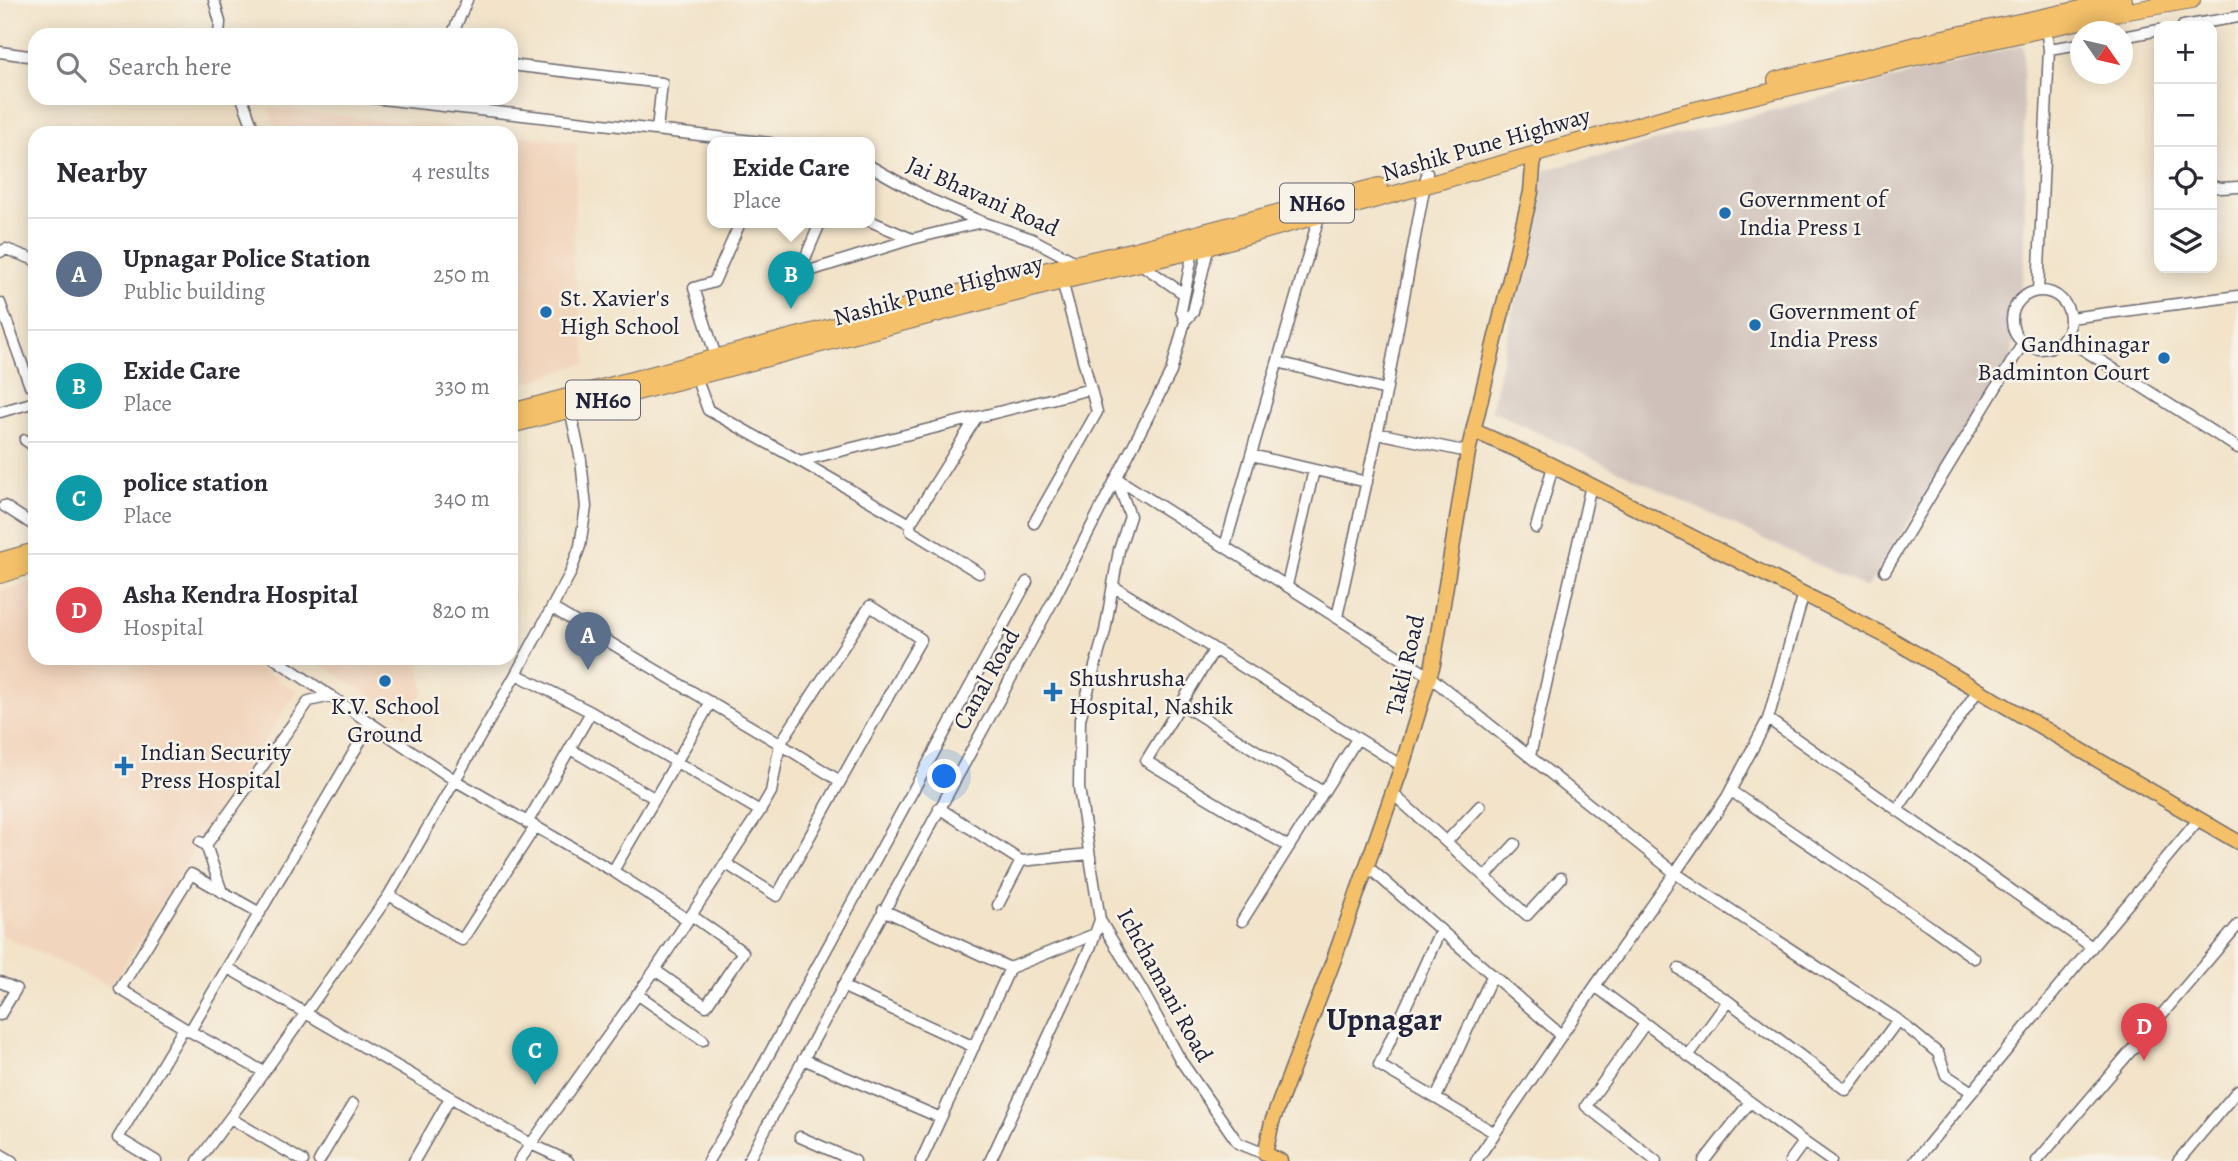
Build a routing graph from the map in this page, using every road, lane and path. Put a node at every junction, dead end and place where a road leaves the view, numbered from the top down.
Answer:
1 (214, 0) edge
2 (467, 0) edge
3 (2124, 0) edge
4 (2192, 0) edge
5 (2238, 17) edge
6 (2214, 21) edge
7 (220, 28) edge
8 (455, 28) edge
9 (2046, 29) junction
10 (2154, 34) edge
11 (2133, 36) edge
12 (2070, 46) edge
13 (2049, 49) junction
14 (0, 52) edge
15 (28, 56) edge
16 (518, 66) edge
17 (245, 105) edge
18 (435, 105) edge
19 (253, 126) edge
20 (657, 130) junction
21 (718, 137) edge
22 (1534, 155) junction
23 (875, 169) edge
24 (1426, 179) junction
25 (2217, 187) edge
26 (2238, 187) edge
27 (1320, 214) junction
28 (982, 222) junction
29 (875, 223) edge
30 (738, 228) edge
31 (818, 228) edge
32 (1196, 233) junction
33 (1211, 238) junction
34 (912, 240) junction
35 (1193, 251) junction
36 (0, 252) edge
37 (28, 257) edge
38 (1139, 263) junction
39 (1079, 264) junction
40 (1062, 281) junction
41 (2038, 291) junction
42 (1184, 294) junction
43 (2238, 296) edge
44 (0, 303) edge
45 (2070, 318) junction
46 (1185, 321) junction
47 (2065, 338) junction
48 (2023, 343) junction
49 (716, 357) junction
50 (1278, 362) junction
51 (28, 371) edge
52 (696, 377) junction
53 (1091, 389) junction
54 (1387, 390) junction
55 (26, 404) edge
56 (570, 409) junction
57 (518, 410) edge
58 (0, 412) edge
59 (976, 418) junction
60 (518, 423) edge
61 (1474, 431) junction
62 (1377, 433) junction
63 (2238, 448) edge
64 (1468, 452) junction
65 (1251, 455) junction
66 (800, 461) junction
67 (1553, 466) junction
68 (1314, 470) junction
69 (1116, 478) junction
70 (1367, 482) junction
71 (1591, 485) junction
72 (4, 506) dead end
73 (28, 521) edge
74 (1034, 523) dead end
75 (910, 524) junction
76 (1536, 528) dead end
77 (1225, 546) junction
78 (28, 553) edge
79 (0, 561) edge
80 (28, 566) edge
81 (1885, 571) dead end
82 (979, 573) dead end
83 (0, 575) edge
84 (1027, 582) dead end
85 (1287, 585) junction
86 (1113, 586) junction
87 (1804, 593) junction
88 (552, 608) junction
89 (1338, 617) junction
90 (1214, 650) junction
91 (284, 665) edge
92 (516, 674) junction
93 (1429, 676) junction
94 (1978, 690) junction
95 (331, 696) junction
96 (711, 702) junction
97 (1181, 704) junction
98 (591, 712) junction
99 (1768, 719) junction
100 (370, 723) junction
101 (1357, 738) junction
102 (780, 744) junction
103 (570, 749) junction
104 (1530, 756) junction
105 (676, 763) junction
106 (1402, 766) junction
107 (456, 781) junction
108 (840, 781) junction
109 (1731, 791) junction
110 (1323, 792) junction
111 (1392, 793) junction
112 (654, 798) junction
113 (1480, 806) dead end
114 (939, 808) junction
115 (1897, 810) junction
116 (760, 811) junction
117 (2199, 819) junction
118 (531, 825) junction
119 (2238, 841) edge
120 (1446, 842) junction
121 (1515, 844) dead end
122 (1289, 847) junction
123 (1089, 854) junction
124 (1021, 860) junction
125 (725, 863) junction
126 (1367, 866) junction
127 (613, 871) junction
128 (1675, 873) junction
129 (1485, 877) junction
130 (1561, 878) dead end
131 (222, 892) junction
132 (389, 895) junction
133 (998, 905) dead end
134 (883, 910) junction
135 (260, 913) junction
136 (689, 917) junction
137 (1100, 920) junction
138 (1242, 921) dead end
139 (2238, 925) edge
140 (1440, 931) junction
141 (1095, 934) junction
142 (2092, 947) junction
143 (1974, 958) dead end
144 (228, 968) junction
145 (1010, 968) junction
146 (1679, 969) dead end
147 (655, 970) junction
148 (1492, 976) junction
149 (0, 982) edge
150 (842, 986) junction
151 (1595, 986) junction
152 (637, 995) junction
153 (1728, 1001) junction
154 (306, 1013) junction
155 (0, 1015) edge
156 (1898, 1020) junction
157 (1645, 1024) junction
158 (187, 1029) junction
159 (1561, 1035) junction
160 (703, 1040) dead end
161 (974, 1047) junction
162 (1688, 1056) junction
163 (803, 1059) junction
164 (264, 1072) junction
165 (2238, 1090) edge
166 (1972, 1092) junction
167 (450, 1098) junction
168 (1436, 1098) junction
169 (1751, 1102) junction
170 (353, 1104) dead end
171 (230, 1118) junction
172 (941, 1118) junction
173 (1495, 1133) junction
174 (800, 1137) dead end
175 (1804, 1142) junction
176 (531, 1144) junction
177 (0, 1154) edge
178 (1265, 1154) junction
179 (12, 1161) edge
180 (156, 1161) edge
181 (198, 1161) edge
182 (303, 1161) edge
183 (319, 1161) edge
184 (414, 1161) edge
185 (519, 1161) edge
186 (568, 1161) edge
187 (708, 1161) edge
188 (748, 1161) edge
189 (855, 1161) edge
190 (921, 1161) edge
191 (990, 1161) edge
192 (1280, 1161) edge
193 (1476, 1161) edge
194 (1656, 1161) edge
195 (1703, 1161) edge
196 (1790, 1161) edge
197 (1831, 1161) edge
198 (1915, 1161) edge
199 (2037, 1161) edge
200 (2178, 1161) edge

1 - 7 street
2 - 8 street
3 - 24 highway, Nashik Pune Highway / NH60
4 - 9 highway, Nashik Pune Highway
5 - 6 street
9 - 13 street
9 - 22 highway, Nashik Pune Highway
10 - 11 street
12 - 13 street
13 - 41 street
14 - 15 street
16 - 20 street
17 - 19 street
18 - 20 street
20 - 21 street
22 - 24 highway, Nashik Pune Highway
22 - 61 main road, Takli Road
23 - 28 street, Jai Bhavani Road
24 - 27 highway, Nashik Pune Highway
24 - 33 highway, Nashik Pune Highway / NH60
24 - 54 street
25 - 26 street
27 - 33 highway, Nashik Pune Highway
27 - 50 street
28 - 34 street
28 - 39 street, Jai Bhavani Road
29 - 34 street
30 - 49 street
31 - 34 street
32 - 33 highway, Nashik Pune Highway / NH60
32 - 35 street, Canal Road
32 - 39 highway, Nashik Pune Highway / NH60
33 - 35 highway, Nashik Pune Highway
33 - 46 street, Canal Road
35 - 38 highway, Nashik Pune Highway
35 - 42 street, Canal Road
36 - 37 street
38 - 40 highway, Nashik Pune Highway
38 - 42 street
39 - 49 highway, Nashik Pune Highway / NH60
40 - 52 highway, Nashik Pune Highway
40 - 53 street
41 - 45 street
41 - 48 street
42 - 46 street, Canal Road
43 - 45 street
44 - 51 street
45 - 47 street
46 - 69 street, Canal Road
47 - 48 street
47 - 63 street
48 - 81 street
49 - 57 highway, Nashik Pune Highway / NH60
50 - 54 street
50 - 65 street
52 - 56 highway, Nashik Pune Highway / NH60
52 - 66 street
53 - 59 street
53 - 74 street
54 - 62 street
55 - 58 street
56 - 60 highway, Nashik Pune Highway / NH60
56 - 88 street
59 - 66 street
59 - 75 street
61 - 64 main road, Takli Road
61 - 67 main road
62 - 64 street
62 - 70 street
64 - 93 main road, Takli Road
65 - 68 street
65 - 77 street
66 - 75 street
67 - 71 main road
67 - 76 street
68 - 70 street
68 - 85 street
69 - 77 street
69 - 86 street, Ichchamani Road
69 - 114 street, Canal Road
70 - 89 street
71 - 87 main road
71 - 104 street
72 - 73 street
75 - 82 street
77 - 85 street
78 - 79 highway
80 - 83 highway
84 - 187 street
85 - 89 street
86 - 90 street
86 - 123 street, Ichchamani Road
87 - 94 main road
87 - 99 street
88 - 92 street
88 - 96 street
89 - 93 street
90 - 97 street
90 - 101 street
91 - 95 street
92 - 98 street
92 - 107 street
93 - 104 street
93 - 106 main road, Takli Road
94 - 115 street
94 - 117 main road
95 - 100 street
95 - 131 street
96 - 102 street
96 - 105 street
97 - 110 street
97 - 122 street
98 - 103 street
98 - 105 street
99 - 109 street
99 - 115 street
100 - 107 street
100 - 135 street
101 - 106 street
101 - 110 street
102 - 108 street
102 - 108 street
102 - 116 street
103 - 112 street
103 - 118 street
104 - 128 street
105 - 112 street
105 - 116 street
106 - 111 main road, Takli Road
107 - 118 street
107 - 132 street
108 - 125 street
109 - 128 street
109 - 143 street
110 - 122 street
111 - 120 street
111 - 126 main road, Takli Road
112 - 127 street
113 - 120 street
114 - 124 street
114 - 134 street, Canal Road
115 - 142 street
116 - 125 street
117 - 119 main road
117 - 142 street
118 - 127 street
118 - 132 street
120 - 129 street
121 - 129 street
122 - 138 street
123 - 124 street
123 - 137 street, Ichchamani Road
124 - 133 street
125 - 136 street
126 - 140 street
126 - 178 main road, Takli Road
127 - 136 street
128 - 151 street
128 - 156 street
129 - 130 street
131 - 135 street
131 - 158 street
132 - 154 street
134 - 145 street
134 - 150 street, Canal Road
135 - 144 street
136 - 147 street
136 - 147 street
137 - 141 street
137 - 178 street, Ichchamani Road
139 - 199 street
140 - 148 street
140 - 168 street
141 - 145 street
141 - 191 street
142 - 166 street
144 - 154 street
144 - 158 street
145 - 161 street
146 - 153 street
147 - 152 street
148 - 159 street
148 - 168 street
149 - 155 street
150 - 161 street
150 - 163 street, Canal Road
151 - 157 street
151 - 159 street
152 - 160 street
152 - 176 street
153 - 156 street
153 - 162 street
154 - 164 street
154 - 167 street
156 - 166 street
157 - 162 street
157 - 194 street
158 - 164 street
158 - 180 street
159 - 173 street
161 - 172 street
162 - 169 street
163 - 172 street
163 - 188 street, Canal Road
164 - 171 street
165 - 200 street
166 - 198 street
167 - 176 street
167 - 184 street
168 - 173 street
169 - 175 street
169 - 195 street
170 - 183 street
171 - 181 street
171 - 182 street
172 - 190 street
173 - 193 street
174 - 189 street
175 - 196 street
175 - 197 street
176 - 185 street
176 - 186 street
177 - 179 street
178 - 192 main road

